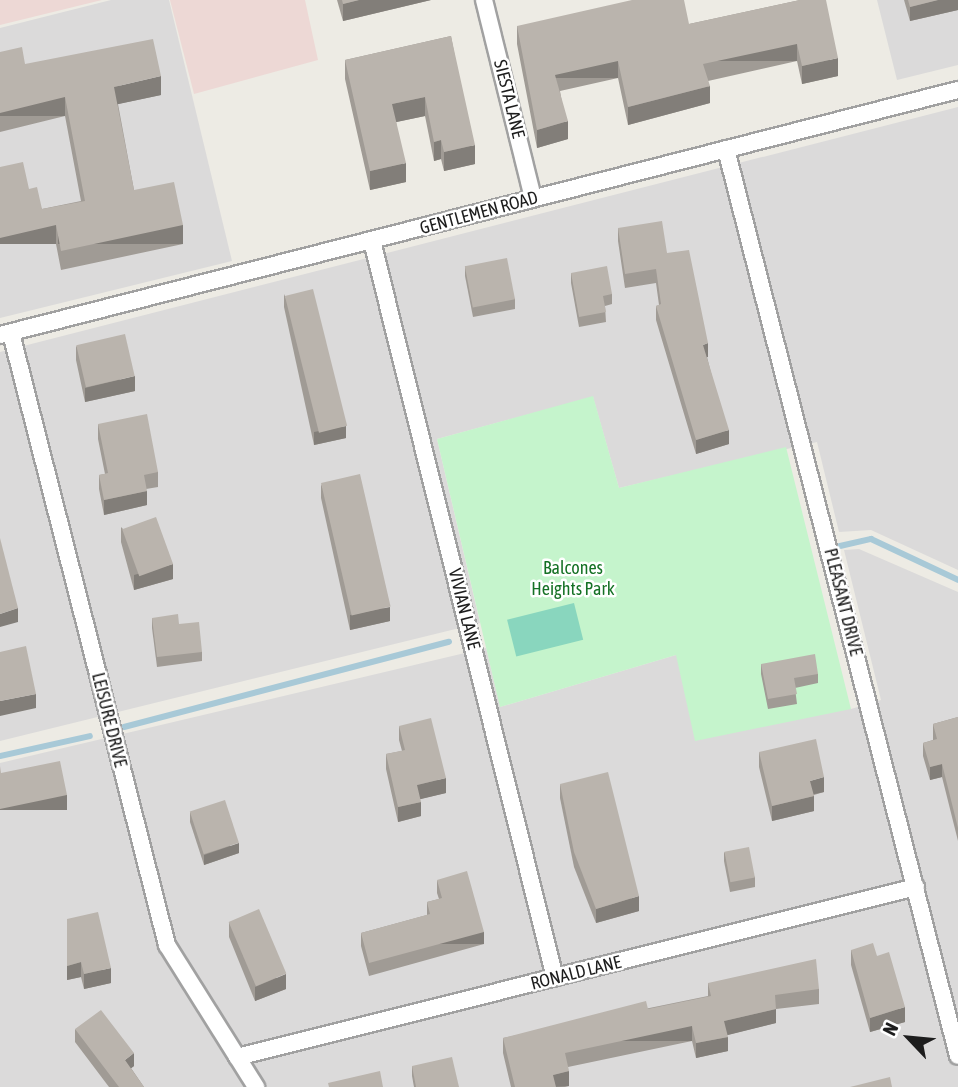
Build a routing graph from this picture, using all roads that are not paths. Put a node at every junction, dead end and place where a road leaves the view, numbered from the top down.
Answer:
1 (484, 0) edge
2 (958, 90) edge
3 (726, 149) junction
4 (533, 198) junction
5 (372, 241) junction
6 (5, 334) edge
7 (916, 887) junction
8 (555, 978) junction
9 (958, 1056) edge
10 (237, 1057) junction
11 (256, 1087) edge

1 - 4 street, SIESTA LANE
2 - 3 street, GENTLEMEN ROAD
3 - 4 street, GENTLEMEN ROAD
3 - 7 street, PLEASANT DRIVE
4 - 5 street, GENTLEMEN ROAD
5 - 6 street, GENTLEMEN ROAD
5 - 8 street, VIVIAN LANE
6 - 10 street, LEISURE DRIVE
7 - 8 street, RONALD LANE
7 - 9 street, PLEASANT DRIVE
8 - 10 street, RONALD LANE
10 - 11 street, LEISURE DRIVE

